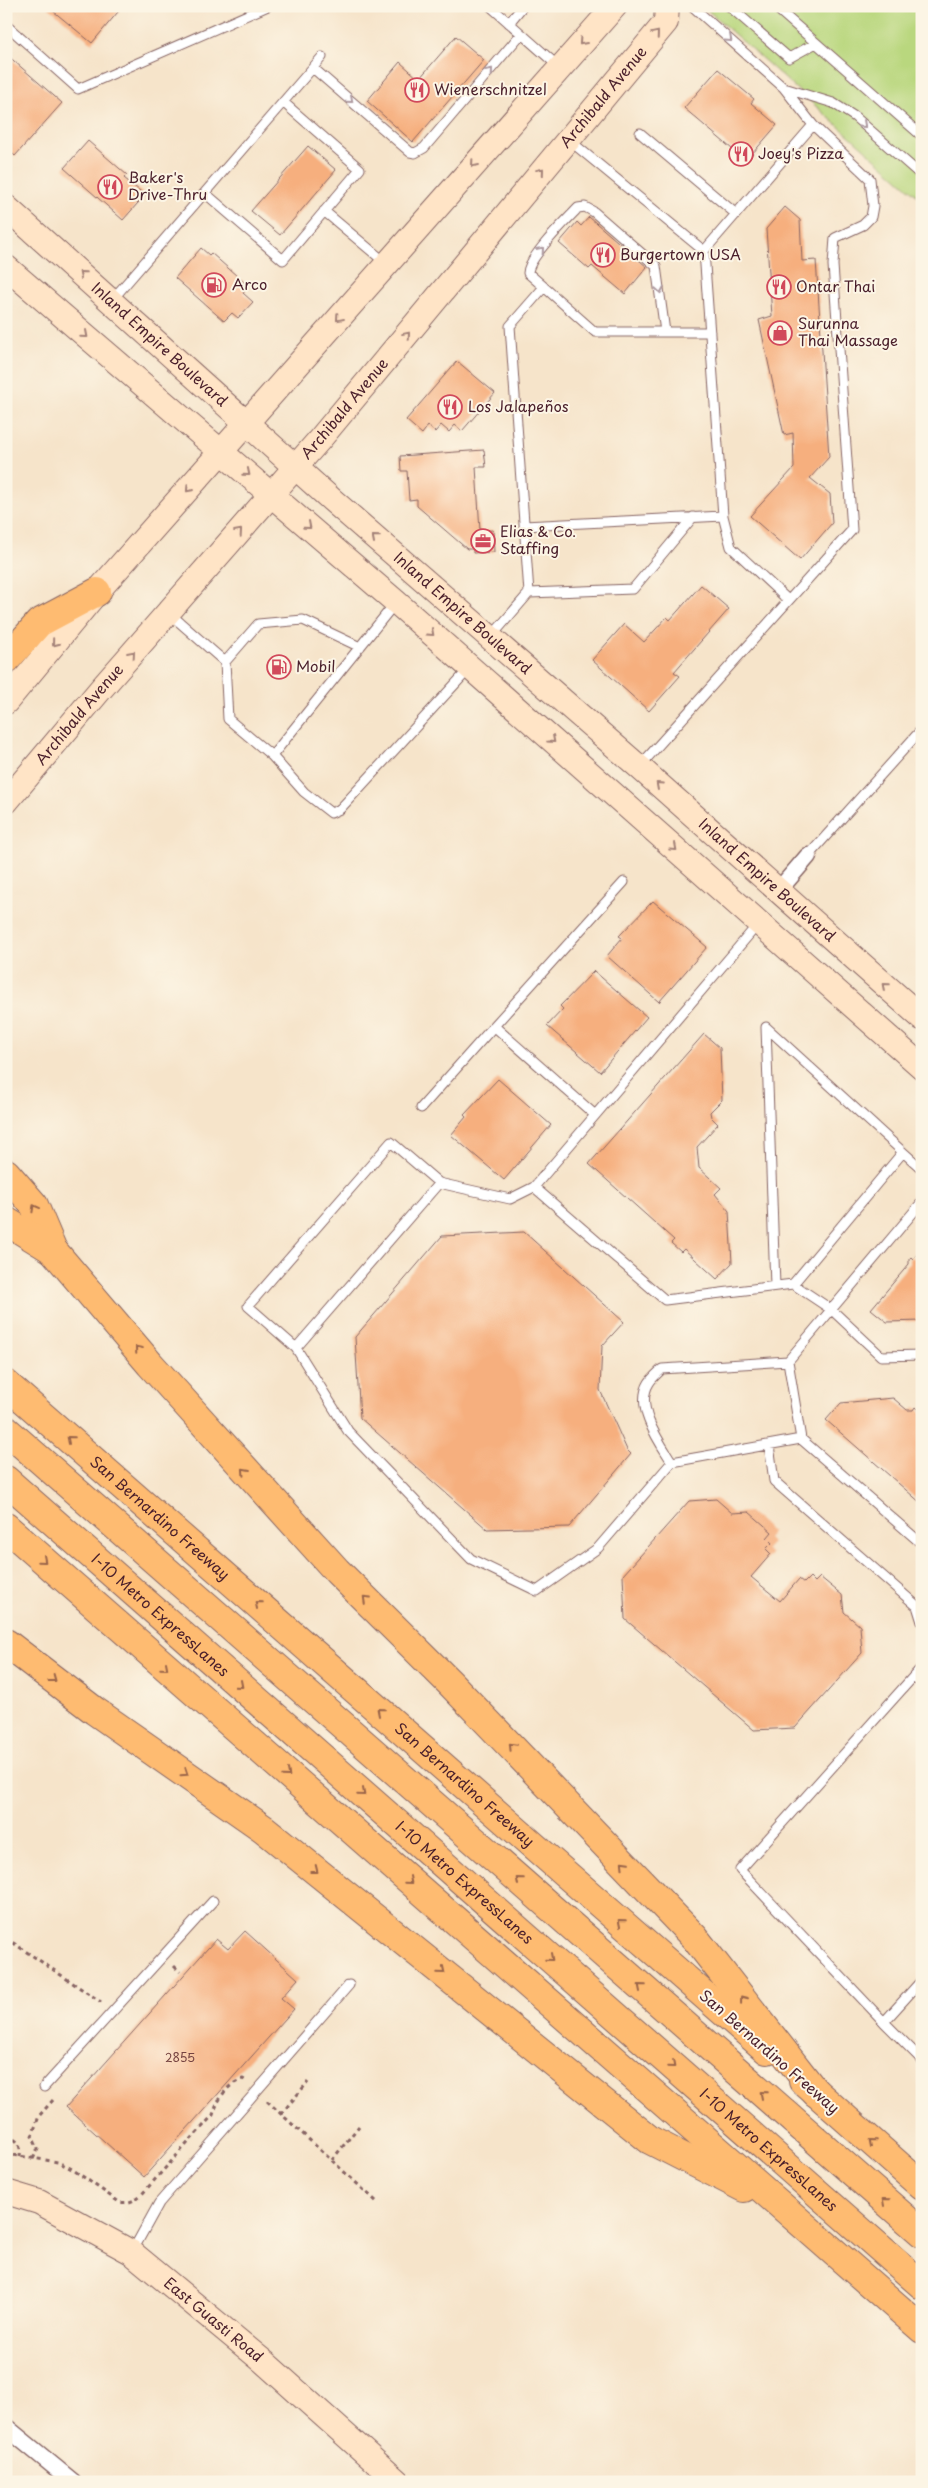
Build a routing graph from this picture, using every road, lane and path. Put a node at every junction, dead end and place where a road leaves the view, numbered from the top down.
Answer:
1 (268, 6) edge
2 (490, 6) edge
3 (523, 6) edge
4 (615, 6) edge
5 (667, 6) edge
6 (692, 6) edge
7 (730, 6) edge
8 (774, 6) edge
9 (509, 23) junction
10 (6, 25) edge
11 (521, 34) junction
12 (816, 43) junction
13 (322, 57) dead end
14 (559, 67) junction
15 (313, 68) junction
16 (784, 88) junction
17 (283, 102) junction
18 (813, 125) junction
19 (640, 132) dead end
20 (922, 136) edge
21 (568, 140) junction
22 (922, 176) edge
23 (205, 193) junction
24 (6, 207) edge
25 (324, 211) junction
26 (736, 214) junction
27 (704, 251) junction
28 (387, 264) junction
29 (6, 267) edge
30 (544, 287) junction
31 (112, 300) junction
32 (665, 332) junction
33 (710, 332) junction
34 (248, 423) junction
35 (222, 453) junction
36 (295, 465) junction
37 (271, 494) junction
38 (724, 516) junction
39 (694, 517) junction
40 (524, 526) junction
41 (97, 592) junction
42 (529, 592) junction
43 (787, 599) junction
44 (396, 602) junction
45 (168, 612) junction
46 (489, 639) junction
47 (360, 647) junction
48 (6, 660) edge
49 (225, 662) junction
50 (470, 668) junction
51 (6, 702) edge
52 (922, 729) edge
53 (272, 756) junction
54 (639, 767) junction
55 (6, 802) edge
56 (808, 856) joint
57 (624, 882) dead end
58 (778, 891) junction
59 (759, 923) junction
60 (922, 1018) edge
61 (494, 1026) junction
62 (922, 1067) edge
63 (421, 1108) dead end
64 (595, 1115) junction
65 (903, 1152) junction
66 (922, 1169) edge
67 (6, 1173) edge
68 (439, 1183) junction
69 (534, 1187) junction
70 (922, 1202) edge
71 (6, 1221) edge
72 (52, 1250) junction
73 (793, 1284) junction
74 (775, 1286) junction
75 (832, 1310) junction
76 (296, 1348) junction
77 (922, 1355) edge
78 (788, 1362) junction
79 (6, 1384) edge
80 (6, 1430) edge
81 (801, 1439) junction
82 (769, 1446) junction
83 (672, 1462) junction
84 (6, 1480) edge
85 (6, 1527) edge
86 (922, 1544) edge
87 (922, 1622) edge
88 (6, 1643) edge
89 (922, 1667) edge
90 (914, 1676) junction
91 (922, 1684) edge
92 (213, 1901) dead end
93 (6, 1938) edge
94 (167, 1972) dead end
95 (180, 1972) dead end
96 (922, 1980) edge
97 (349, 1985) dead end
98 (114, 2010) junction
99 (884, 2022) junction
100 (922, 2060) edge
101 (308, 2082) dead end
102 (44, 2087) dead end
103 (256, 2091) junction
104 (816, 2092) junction
105 (59, 2094) dead end
106 (281, 2114) junction
107 (359, 2126) dead end
108 (6, 2138) edge
109 (6, 2154) edge
110 (20, 2157) junction
111 (33, 2158) junction
112 (332, 2160) junction
113 (922, 2186) edge
114 (6, 2192) edge
115 (378, 2202) dead end
116 (779, 2206) junction
117 (922, 2233) edge
118 (132, 2252) junction
119 (922, 2285) edge
120 (922, 2329) edge
121 (6, 2427) edge
122 (74, 2482) edge
123 (398, 2482) edge

1 - 10 lane
2 - 9 lane
3 - 9 lane
4 -> 14 main road
21 -> 5 main road, Archibald Avenue
6 -> 16 lane
7 - 12 lane
8 - 12 lane
9 - 11 lane
11 - 14 lane
15 -> 11 lane
12 - 20 lane
13 - 15 lane
14 -> 28 main road
15 - 17 lane
16 - 18 lane
16 -> 22 lane
17 - 23 lane
17 - 25 lane
18 - 26 lane
18 - 43 lane
19 - 26 lane
21 - 27 lane
36 -> 21 main road, Archibald Avenue
23 - 25 lane
23 - 31 lane
31 -> 24 main road, Inland Empire Boulevard
25 - 28 lane
26 - 27 lane
27 - 33 lane
28 -> 34 main road
29 -> 35 main road
30 - 32 lane
30 -> 32 lane
30 - 40 lane
31 - 34 main road, Inland Empire Boulevard
32 - 33 lane
33 - 38 lane
34 - 35 main road
34 - 36 main road, Inland Empire Boulevard
35 -> 37 main road
35 -> 41 main road
36 - 37 main road, Archibald Avenue
46 -> 36 main road, Inland Empire Boulevard
37 -> 44 main road
45 -> 37 main road, Archibald Avenue
38 - 39 lane
38 - 43 lane
39 - 40 lane
39 - 42 lane
40 - 42 lane
41 - 48 highway
41 -> 51 main road
42 - 46 lane
43 - 54 lane
44 - 47 lane
44 -> 50 main road
45 - 49 lane
55 -> 45 main road, Archibald Avenue
46 - 54 main road, Inland Empire Boulevard
47 - 49 lane
47 - 53 lane
49 - 53 lane
50 - 53 lane
50 -> 59 main road
52 - 56 lane
58 -> 54 main road, Inland Empire Boulevard
56 - 58 street
57 - 61 lane
60 -> 58 main road, Inland Empire Boulevard
59 - 62 main road
59 - 64 lane
61 - 63 lane
61 - 64 lane
64 - 69 lane
65 - 66 lane
65 - 73 lane
65 - 74 lane
72 -> 67 highway
68 - 69 lane
68 - 76 lane
68 - 76 lane
69 - 74 lane
70 - 75 lane
71 - 72 highway
104 -> 72 highway
73 - 74 lane
73 - 75 lane
75 - 77 lane
75 - 78 lane
76 - 83 lane
78 - 81 lane
78 - 83 lane
104 -> 79 highway, San Bernardino Freeway
117 -> 80 highway
81 - 82 lane
81 - 86 lane
82 - 83 lane
82 - 87 lane
84 -> 119 highway, I-10 Metro ExpressLanes
85 -> 116 highway
88 -> 116 highway
89 - 90 lane
90 - 91 lane
90 - 99 lane
92 - 98 lane
93 - 98 path
94 - 95 path
96 - 99 lane
97 - 103 lane
98 - 102 lane
99 - 100 lane
101 - 106 path
103 - 106 path
103 - 111 path
103 - 118 lane
113 -> 104 highway, San Bernardino Freeway
105 - 111 path
106 - 112 path
107 - 112 path
108 - 110 path
109 - 110 path
110 - 111 path
112 - 115 path
114 - 118 main road, East Guasti Road
116 - 120 highway
118 - 123 main road, East Guasti Road
121 - 122 street

